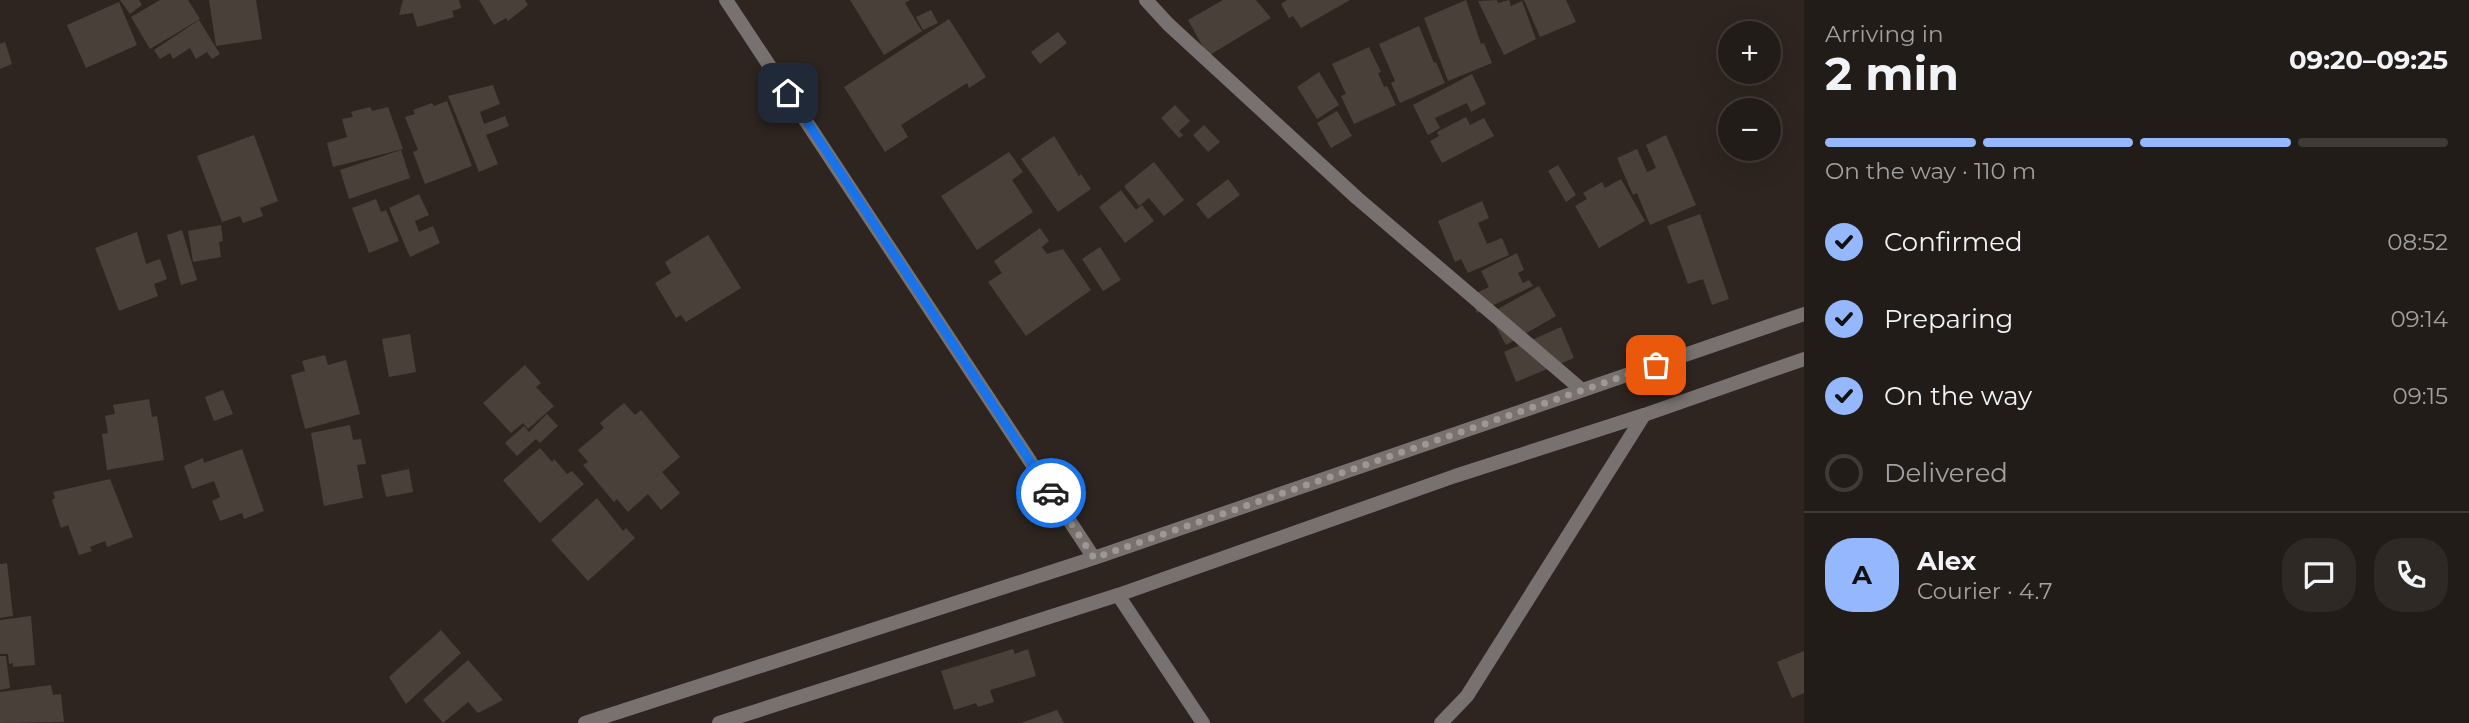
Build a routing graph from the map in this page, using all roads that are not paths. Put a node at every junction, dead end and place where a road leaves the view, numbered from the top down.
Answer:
1 (726, 0) edge
2 (1146, 0) edge
3 (1804, 314) edge
4 (1804, 359) edge
5 (1582, 390) junction
6 (1644, 415) junction
7 (1094, 558) junction
8 (1118, 595) junction
9 (585, 723) edge
10 (719, 723) edge
11 (1203, 723) edge
12 (1441, 723) edge

1 - 7 street
2 - 5 street
3 - 5 street
4 - 6 street
5 - 7 street
6 - 8 street
6 - 12 street
7 - 9 street
8 - 10 street
8 - 11 street

